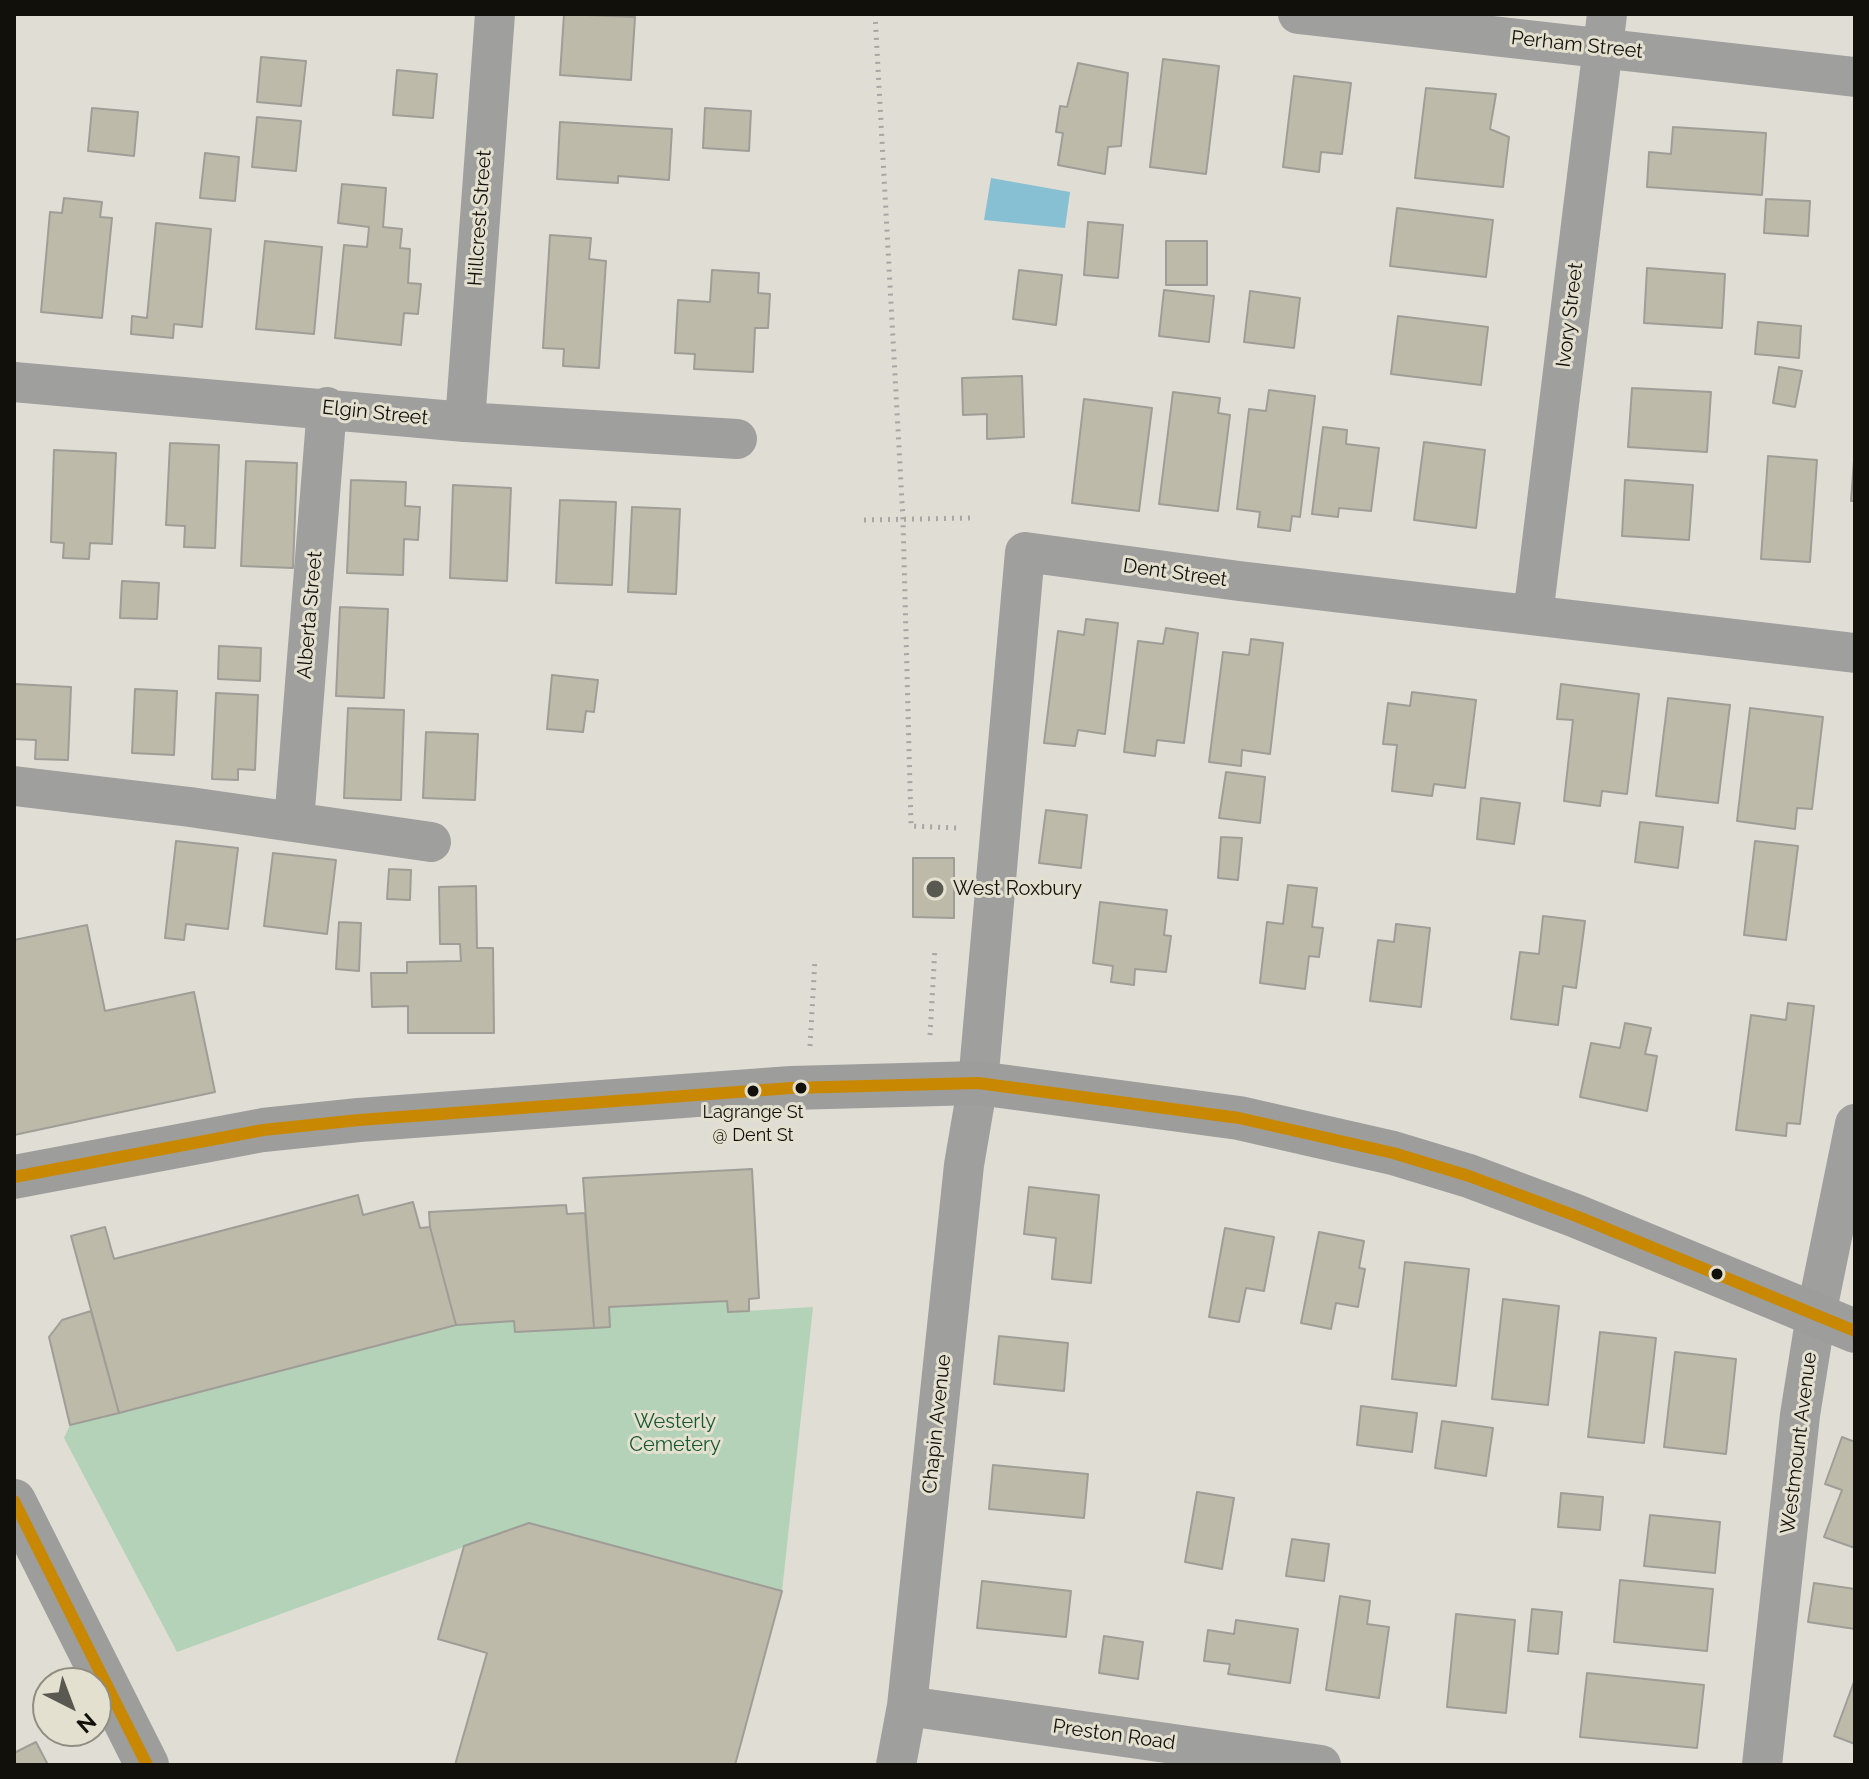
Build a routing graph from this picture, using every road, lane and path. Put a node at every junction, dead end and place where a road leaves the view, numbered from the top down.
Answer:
1 (495, 14) edge
2 (875, 14) edge
3 (1298, 14) edge
4 (1605, 31) edge
5 (1855, 77) edge
6 (14, 382) edge
7 (327, 407) junction
8 (465, 422) junction
9 (737, 439) dead end
10 (970, 518) dead end
11 (864, 520) dead end
12 (903, 520) junction
13 (1533, 615) junction
14 (1855, 653) edge
15 (14, 786) edge
16 (294, 822) junction
17 (962, 829) dead end
18 (431, 842) dead end
19 (935, 948) dead end
20 (815, 959) dead end
21 (930, 1035) dead end
22 (810, 1047) dead end
23 (978, 1083) junction
24 (1855, 1124) edge
25 (14, 1177) edge
26 (1836, 1323) edge
27 (14, 1501) edge
28 (907, 1706) junction
29 (147, 1765) edge
30 (896, 1765) edge
31 (1321, 1765) edge
32 (1762, 1765) edge

1 - 8 street, Hillcrest Street
2 - 12 path
3 - 4 street, Perham Street
4 - 5 street, Perham Street
4 - 13 street, Ivory Street
6 - 7 street, Elgin Street
7 - 8 street, Elgin Street
7 - 16 street, Alberta Street
8 - 9 street, Elgin Street
10 - 12 path
11 - 12 path
12 - 17 path
13 - 14 street, Dent Street
13 - 23 street, Dent Street
15 - 16 street
16 - 18 street
19 - 21 path
20 - 22 path
23 - 25 main road
23 - 26 main road
23 - 28 street, Chapin Avenue
24 - 26 street, Westmount Avenue
26 - 32 street, Westmount Avenue
27 - 29 main road
28 - 30 street, Chapin Avenue
28 - 31 street, Preston Road

